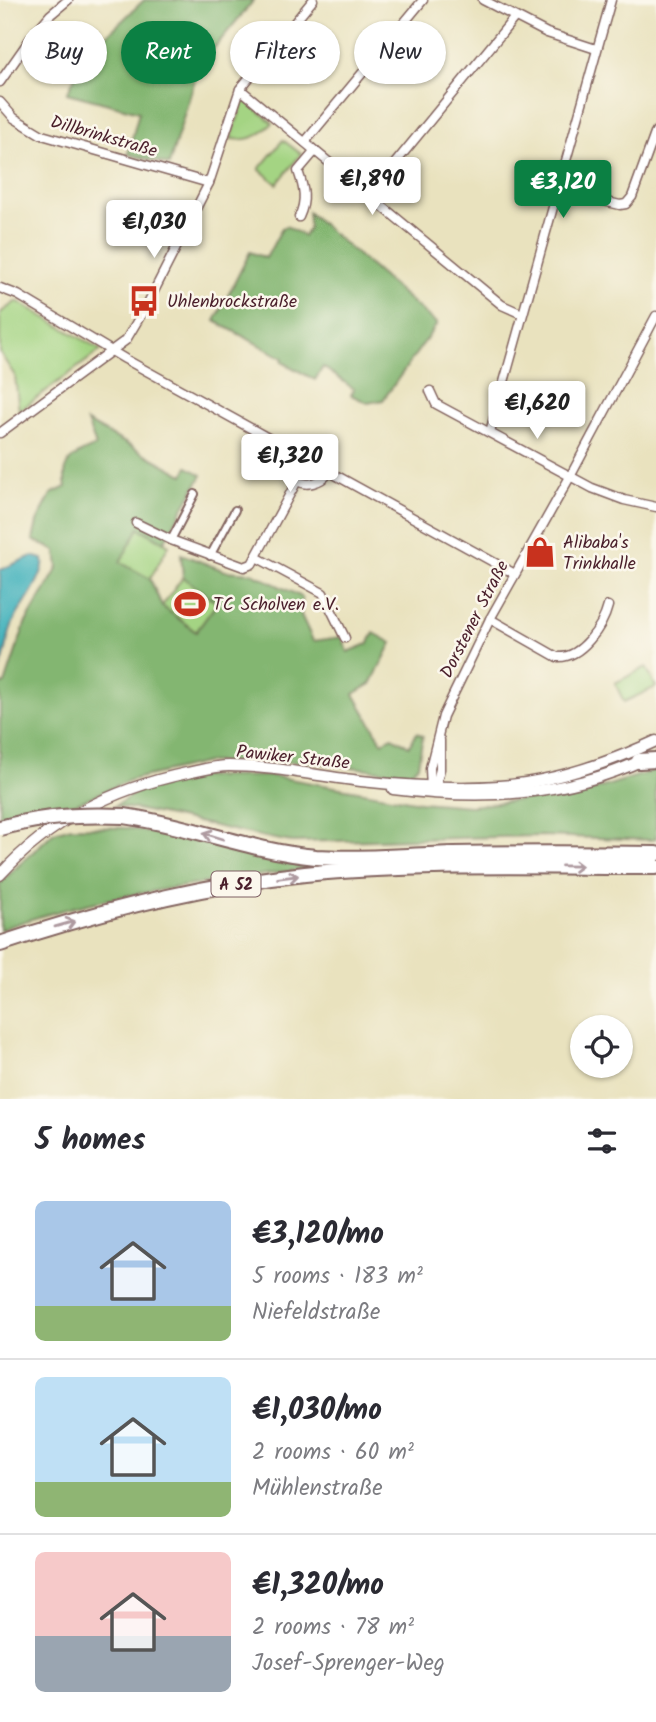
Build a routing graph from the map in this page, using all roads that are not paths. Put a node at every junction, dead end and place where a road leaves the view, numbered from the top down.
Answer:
1 (68, 0) edge
2 (313, 0) edge
3 (423, 0) edge
4 (483, 0) edge
5 (611, 0) edge
6 (514, 17) junction
7 (596, 49) junction
8 (0, 82) edge
9 (240, 89) junction
10 (0, 102) edge
11 (656, 131) edge
12 (305, 142) junction
13 (315, 151) junction
14 (209, 183) junction
15 (557, 190) junction
16 (369, 195) junction
17 (299, 217) dead end
18 (0, 288) edge
19 (522, 314) junction
20 (656, 316) edge
21 (114, 351) junction
22 (430, 391) dead end
23 (489, 432) junction
24 (0, 433) edge
25 (287, 449) junction
26 (330, 472) junction
27 (571, 475) junction
28 (297, 481) junction
29 (195, 494) dead end
30 (656, 507) edge
31 (234, 510) dead end
32 (136, 523) dead end
33 (171, 540) junction
34 (210, 556) junction
35 (256, 557) junction
36 (515, 574) junction
37 (608, 606) dead end
38 (490, 619) junction
39 (345, 638) dead end
40 (656, 741) edge
41 (656, 754) edge
42 (656, 760) edge
43 (639, 761) junction
44 (433, 788) junction
45 (0, 828) edge
46 (656, 848) edge
47 (595, 853) junction
48 (655, 864) edge
49 (0, 875) edge
50 (0, 944) edge

1 - 8 street
2 - 9 street
3 - 12 street
4 - 6 street
5 - 7 street
6 - 7 street
6 - 16 street
7 - 15 street
9 - 12 street
9 - 14 street
10 - 14 street, Dillbrinkstraße
11 - 15 street
12 - 13 street
13 - 16 street
13 - 17 street
14 - 21 street
15 - 19 street
16 - 19 street
18 - 21 street
19 - 23 street
20 - 27 street, Dorstener Straße
21 - 24 street
21 - 25 street
22 - 23 street
23 - 27 street
25 - 26 street
25 - 28 street
26 - 28 street
26 - 36 street
27 - 30 street
27 - 36 street, Dorstener Straße
28 - 35 street
29 - 33 street
31 - 34 street
32 - 33 street
33 - 34 street
34 - 35 street
35 - 39 street
36 - 38 street, Dorstener Straße
37 - 38 street
38 - 44 street, Dorstener Straße
40 - 44 street, Pawiker Straße
41 - 43 street, Pawiker Straße
42 - 43 highway
43 - 44 street, Pawiker Straße
44 - 49 street, Pawiker Straße
47 -> 45 highway, A 52, bridge
46 - 47 highway
47 - 48 highway, A 52
50 -> 48 highway, A 52

